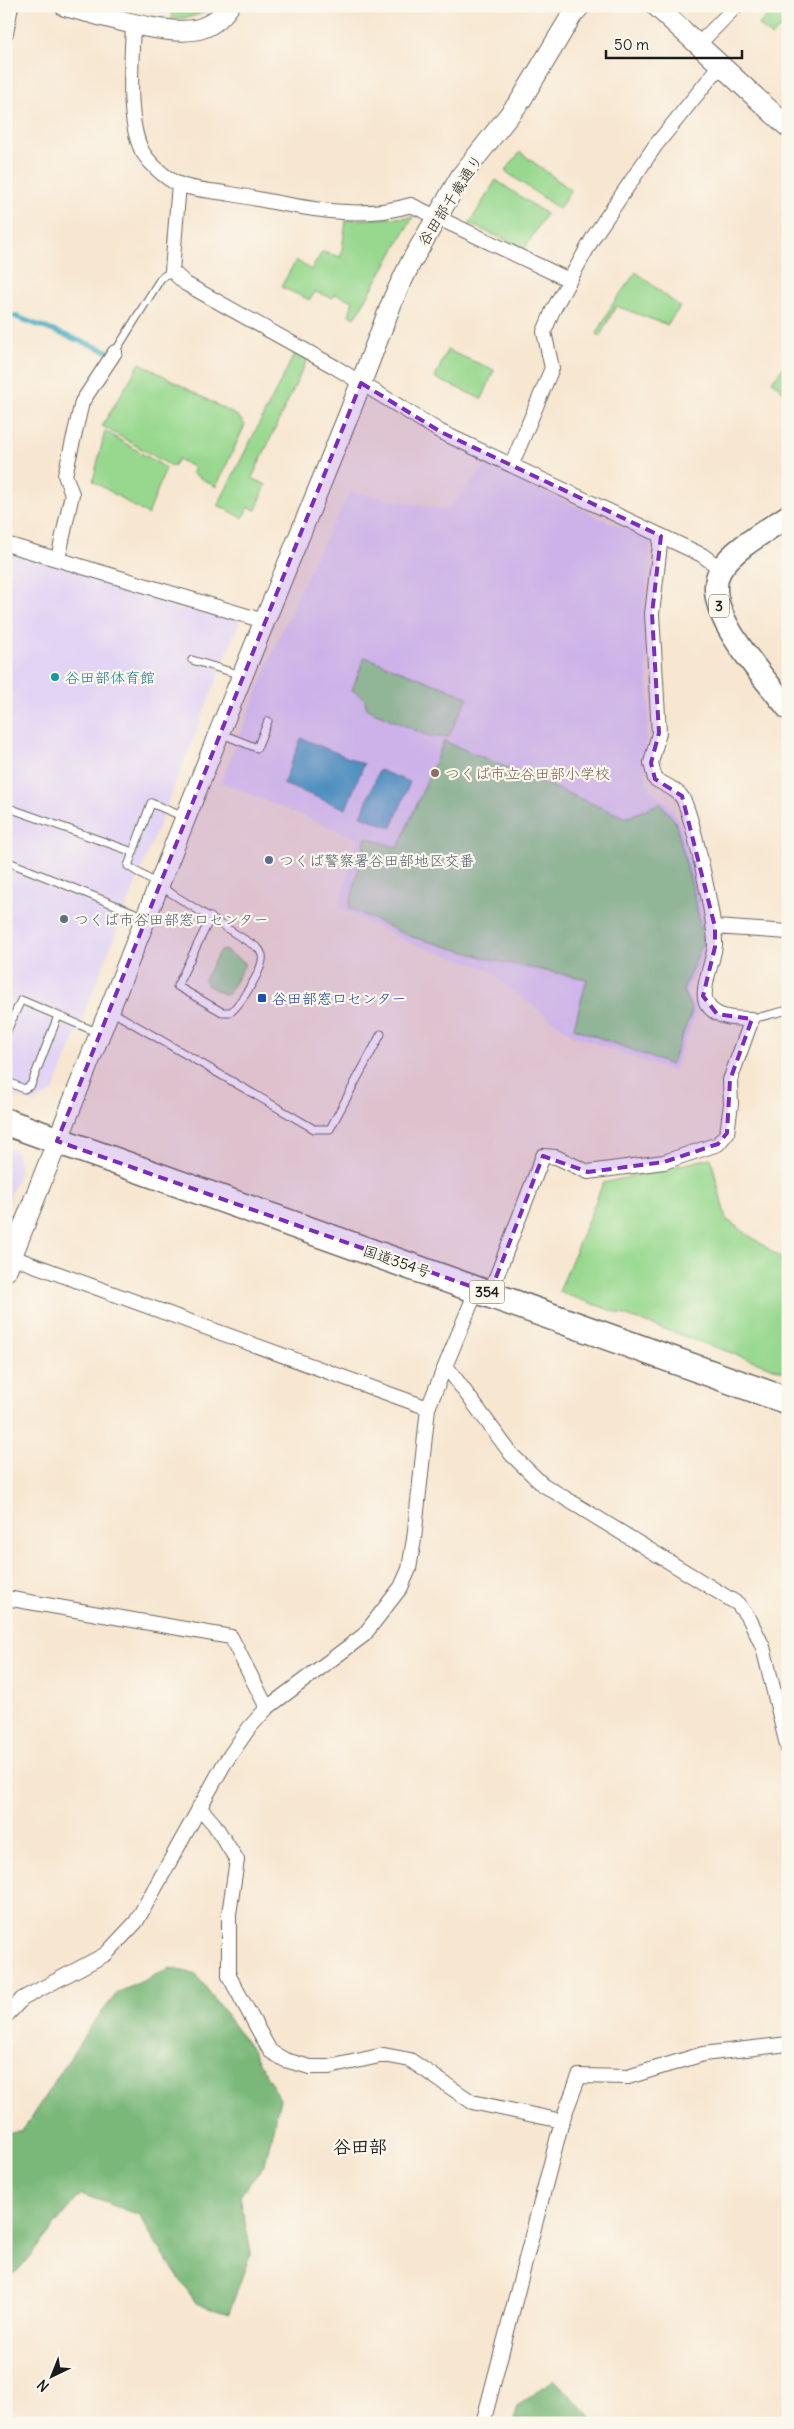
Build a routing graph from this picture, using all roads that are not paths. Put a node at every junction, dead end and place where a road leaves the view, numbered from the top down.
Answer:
1 (11, 6) edge
2 (65, 6) edge
3 (229, 6) edge
4 (580, 6) edge
5 (656, 6) edge
6 (736, 6) edge
7 (133, 23) junction
8 (6, 33) edge
9 (698, 45) junction
10 (720, 66) junction
11 (788, 127) edge
12 (179, 184) junction
13 (437, 215) junction
14 (172, 271) junction
15 (569, 280) junction
16 (116, 352) joint
17 (361, 383) junction
18 (512, 464) junction
19 (788, 516) edge
20 (661, 536) junction
21 (6, 544) edge
22 (58, 559) junction
23 (721, 569) junction
24 (264, 621) junction
25 (192, 660) dead end
26 (242, 675) junction
27 (788, 708) edge
28 (268, 721) dead end
29 (219, 733) junction
30 (6, 807) edge
31 (185, 817) junction
32 (133, 852) junction
33 (6, 862) edge
34 (159, 884) junction
35 (146, 917) junction
36 (211, 917) junction
37 (715, 927) junction
38 (788, 932) edge
39 (109, 1010) junction
40 (788, 1010) edge
41 (58, 1016) junction
42 (752, 1019) junction
43 (6, 1033) edge
44 (100, 1033) junction
45 (382, 1034) dead end
46 (6, 1081) edge
47 (6, 1122) edge
48 (57, 1141) junction
49 (9, 1264) edge
50 (484, 1291) junction
51 (446, 1366) junction
52 (788, 1401) edge
53 (428, 1408) junction
54 (6, 1598) edge
55 (267, 1708) junction
56 (788, 1749) edge
57 (199, 1808) junction
58 (6, 2016) edge
59 (788, 2044) edge
60 (562, 2121) junction
61 (483, 2423) edge

1 - 8 street
2 - 7 street
3 - 7 street
4 - 13 street, 谷田部千歳通り
5 - 9 street
6 - 9 street
7 - 12 street
9 - 10 street
10 - 11 street
10 - 15 street
12 - 13 street
12 - 14 street
13 - 15 street
13 - 17 street, 谷田部千歳通り
14 - 16 lane
14 - 17 street
15 - 18 street
16 - 22 street
17 - 18 street
17 - 24 street, 谷田部千歳通り
18 - 20 street
19 - 23 main road
20 - 23 street
20 - 37 street
21 - 22 street
22 - 24 street
23 - 27 main road, 3
24 - 26 street, 谷田部千歳通り
25 - 26 lane
26 - 29 street, 谷田部千歳通り
28 - 29 lane
29 - 31 street, 谷田部千歳通り
30 - 32 lane
31 - 32 lane
31 - 34 street, 谷田部千歳通り
32 - 34 lane
33 - 35 lane
34 - 35 street, 谷田部千歳通り
34 - 36 lane
35 - 39 street, 谷田部千歳通り
36 - 36 lane
37 - 38 street
37 - 42 street
39 - 44 street, 谷田部千歳通り
39 - 45 lane
40 - 42 lane
41 - 43 lane
41 - 44 lane
41 - 46 lane
42 - 50 street
44 - 48 street, 谷田部千歳通り
47 - 48 highway, 国道354号 / 354
48 - 49 street, 谷田部千歳通り
48 - 50 highway, 国道354号 / 354
49 - 53 street
50 - 51 street
50 - 52 highway, 国道354号 / 354
51 - 53 street
51 - 56 street
53 - 55 street
54 - 55 street
55 - 57 street
57 - 58 street
57 - 60 street
59 - 60 street
60 - 61 street

